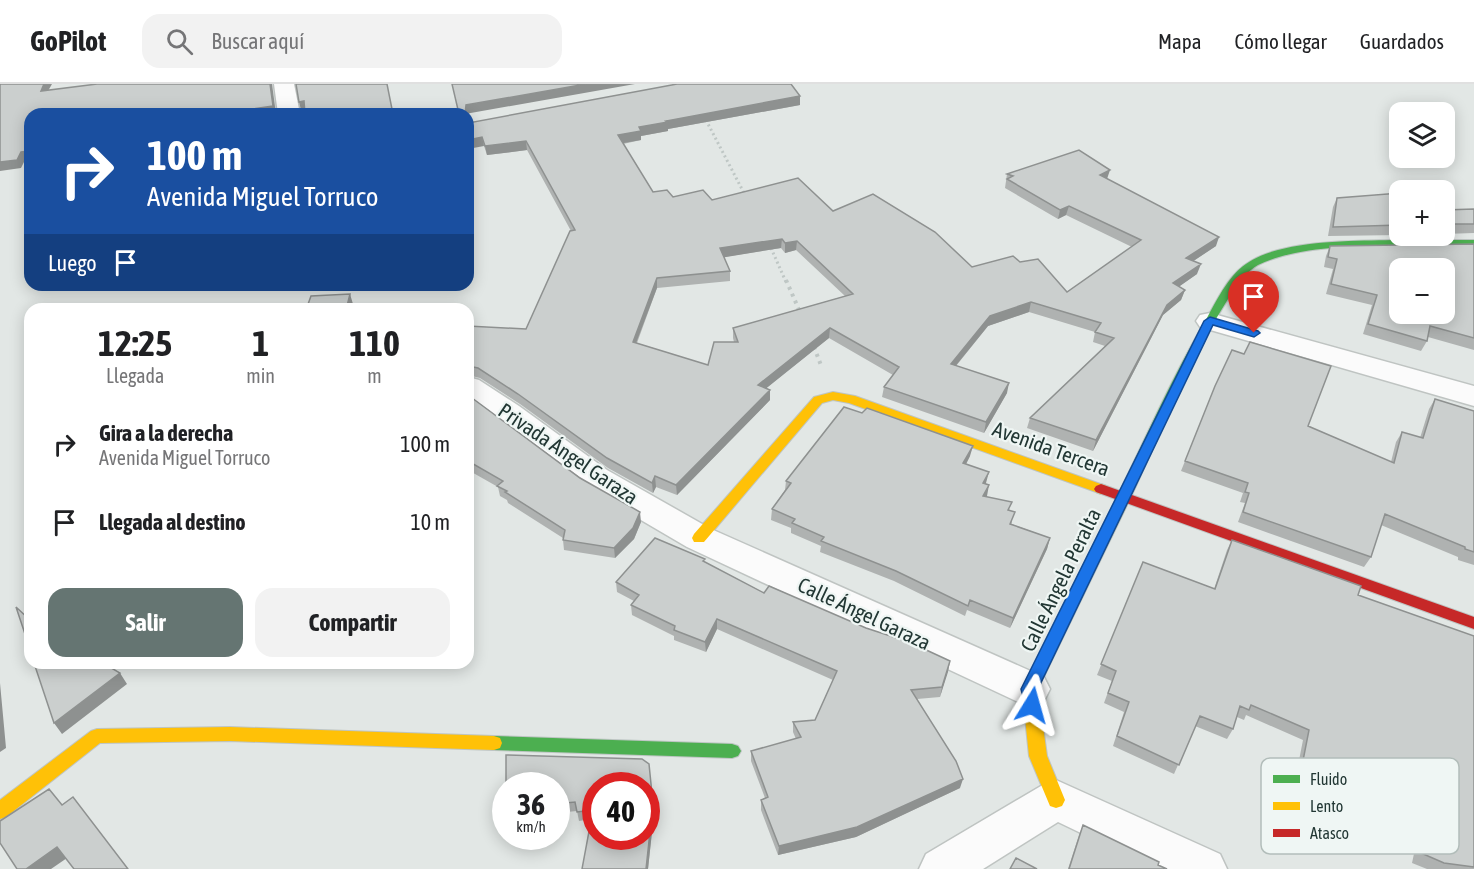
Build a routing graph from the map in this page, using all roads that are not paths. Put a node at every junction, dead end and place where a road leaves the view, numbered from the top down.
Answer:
1 (284, 84) edge
2 (288, 108) edge
3 (1474, 243) edge
4 (1210, 321) junction
5 (474, 391) edge
6 (1474, 396) edge
7 (1124, 498) junction
8 (699, 538) junction
9 (1474, 623) edge
10 (1030, 689) junction
11 (732, 751) dead end
12 (1056, 800) junction
13 (0, 811) edge
14 (942, 869) edge
15 (1204, 869) edge

1 - 2 street
3 - 4 street, Calle Ángela Peralta
4 - 6 street
4 - 7 street, Calle Ángela Peralta
5 - 8 street, Privada Ángel Garaza
7 - 8 street, Avenida Tercera
7 - 9 street, Avenida Tercera
7 - 10 street, Calle Ángela Peralta
8 - 10 street, Calle Ángel Garaza
10 - 12 street
11 - 13 street
12 - 14 street
12 - 15 street

